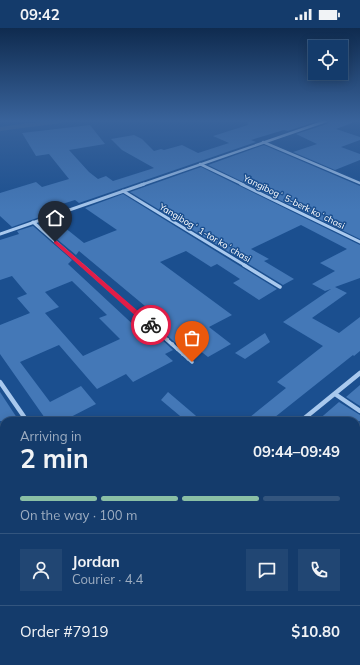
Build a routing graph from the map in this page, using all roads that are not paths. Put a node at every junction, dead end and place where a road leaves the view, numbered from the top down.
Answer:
1 (237, 151) edge
2 (283, 151) edge
3 (200, 164) junction
4 (360, 183) edge
5 (123, 191) junction
6 (33, 222) junction
7 (0, 234) edge
8 (360, 242) edge
9 (280, 287) dead end
10 (192, 362) dead end
11 (360, 373) edge
12 (0, 382) edge
13 (335, 394) junction
14 (360, 411) edge
15 (24, 417) edge
16 (307, 417) edge

1 - 3 street
2 - 4 street
3 - 5 street
3 - 8 street, Yangibogʻ 5-berk koʻchasi
5 - 6 street
5 - 9 street, Yangibogʻ 1-tor koʻchasi
6 - 7 street
6 - 10 street
11 - 13 street
12 - 15 street
13 - 14 street
13 - 16 street

